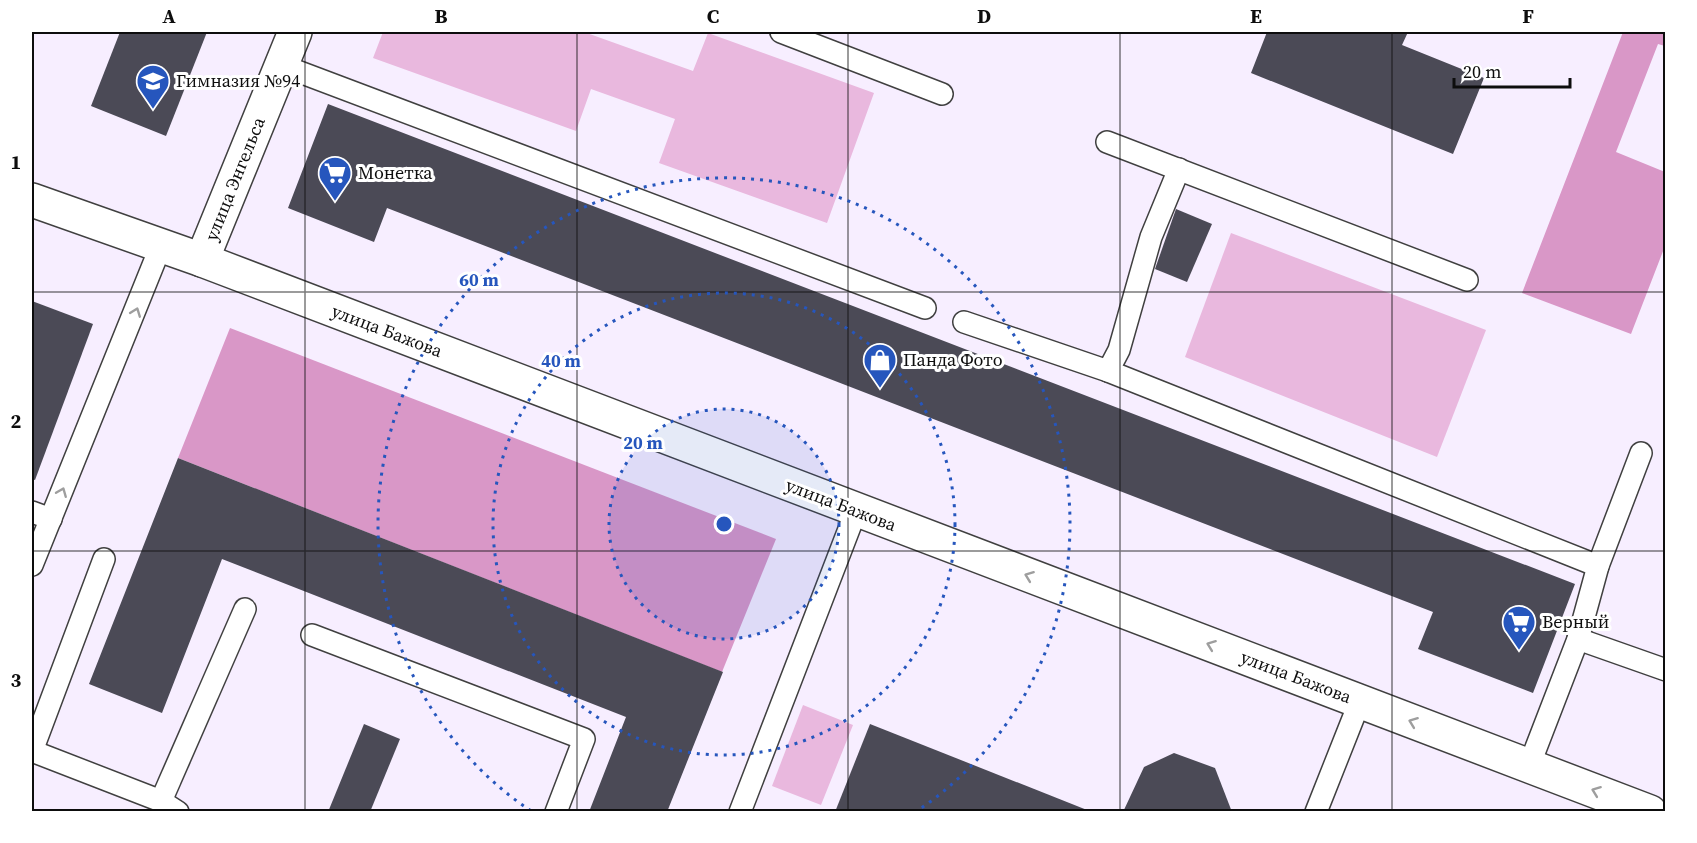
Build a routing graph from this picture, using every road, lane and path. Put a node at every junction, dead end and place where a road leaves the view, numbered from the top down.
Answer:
1 (295, 32) edge
2 (780, 32) edge
3 (281, 65) junction
4 (942, 94) dead end
5 (1107, 142) dead end
6 (1179, 169) junction
7 (32, 200) edge
8 (160, 248) junction
9 (202, 260) junction
10 (1467, 280) dead end
11 (925, 308) dead end
12 (964, 322) dead end
13 (1108, 371) junction
14 (1641, 453) dead end
15 (856, 511) junction
16 (41, 515) edge
17 (104, 559) dead end
18 (32, 565) edge
19 (1598, 566) junction
20 (245, 609) dead end
21 (312, 635) dead end
22 (1578, 639) junction
23 (1665, 670) edge
24 (1360, 701) junction
25 (32, 751) edge
26 (1529, 766) junction
27 (170, 806) edge
28 (742, 811) edge
29 (556, 812) edge
30 (1316, 812) edge
31 (1650, 812) edge

1 - 3 street, улица Энгельса
2 - 4 lane
3 - 9 street, улица Энгельса
3 - 11 lane
5 - 6 lane
6 - 10 lane
6 - 13 lane
7 - 8 street, улица Бажова
8 - 9 street, улица Бажова
16 -> 8 lane
9 - 15 street, улица Бажова
12 - 13 lane
13 - 19 lane
14 - 19 lane
24 -> 15 street, улица Бажова
15 - 28 lane
16 - 18 lane
17 - 25 lane
19 - 22 lane
20 - 27 lane
21 - 29 lane
22 - 23 lane
22 - 26 lane
26 -> 24 street, улица Бажова
24 - 30 lane
25 - 27 lane
31 -> 26 street, улица Бажова

